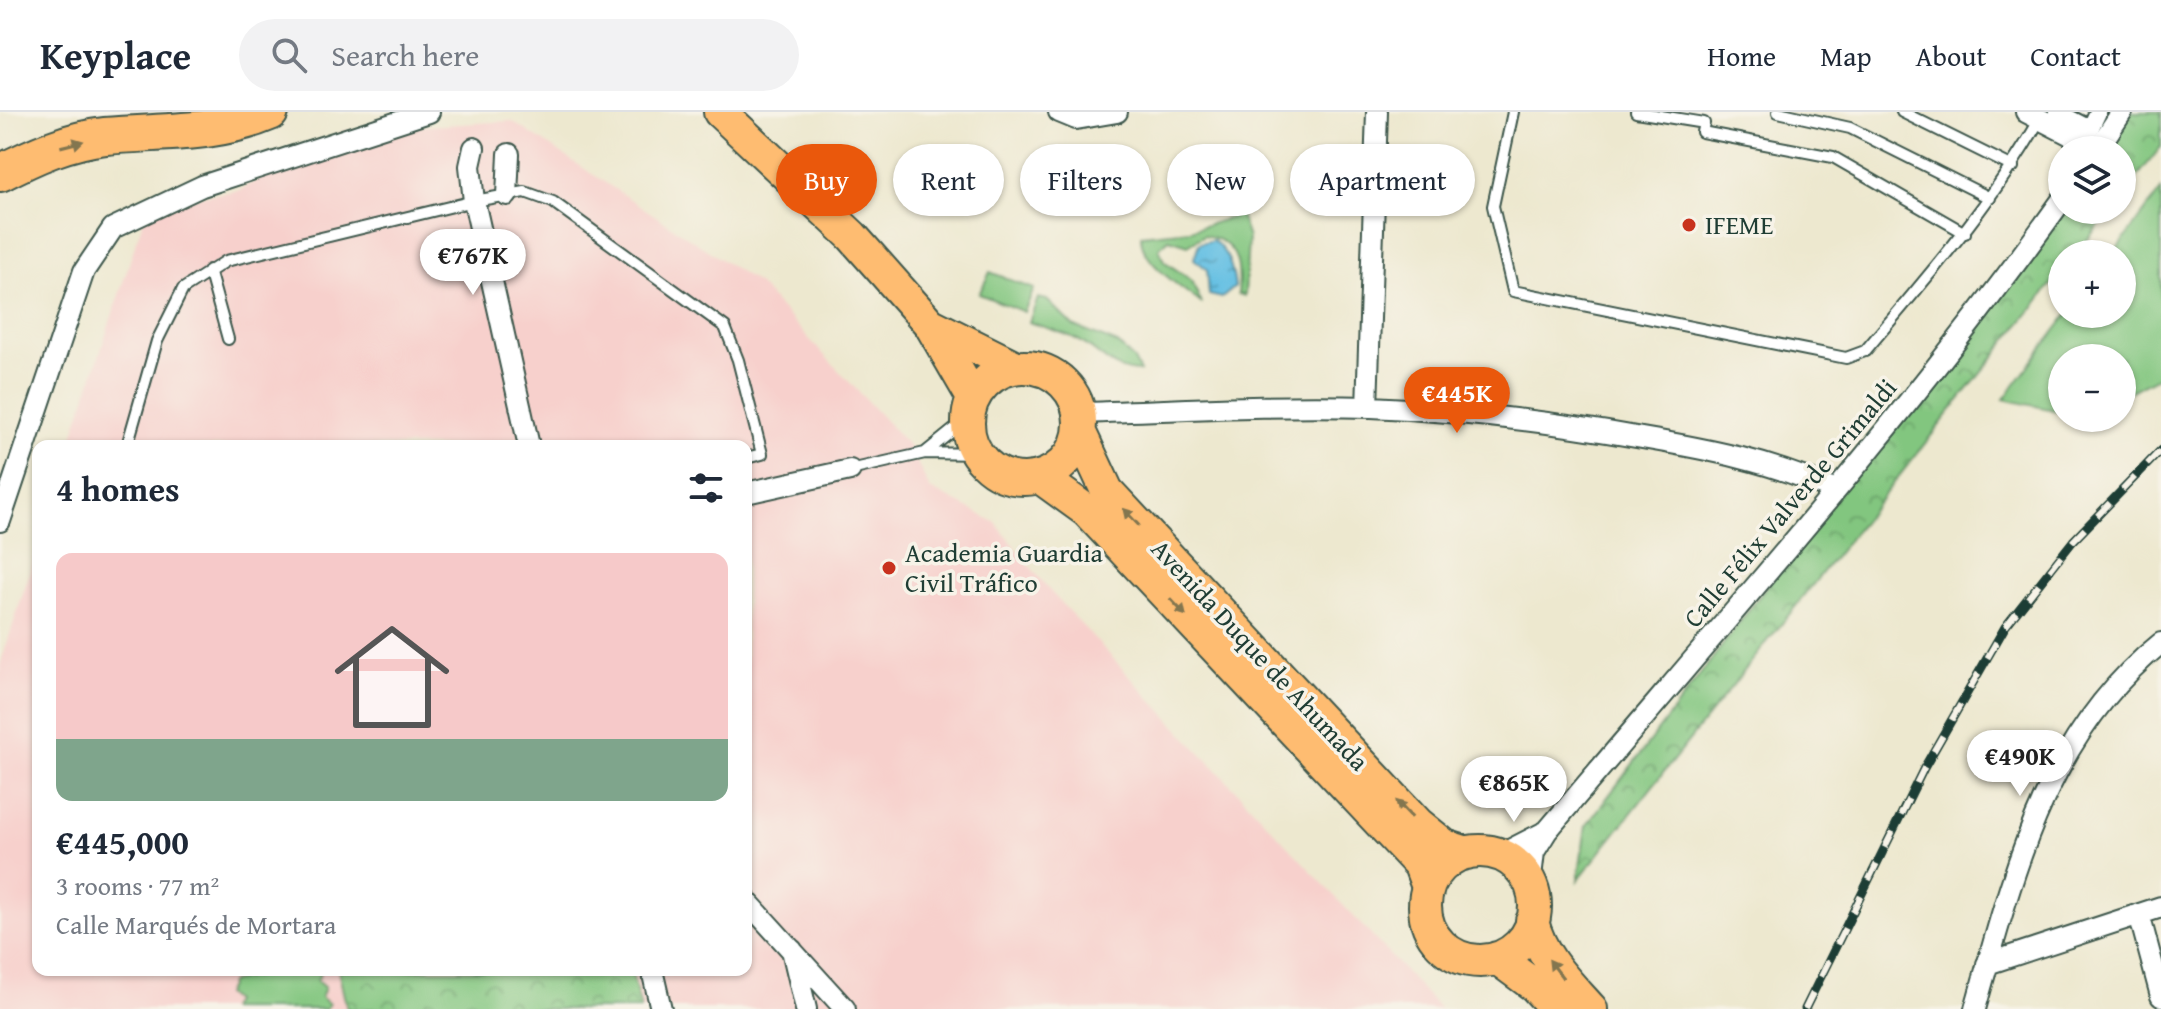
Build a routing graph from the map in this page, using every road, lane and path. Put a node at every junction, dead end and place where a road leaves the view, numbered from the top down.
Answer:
1 (270, 112) edge
2 (429, 112) edge
3 (720, 112) edge
4 (1059, 112) edge
5 (1117, 112) edge
6 (1377, 112) edge
7 (1513, 112) edge
8 (1636, 112) edge
9 (1778, 112) edge
10 (1902, 112) edge
11 (2098, 112) edge
12 (2122, 112) edge
13 (2041, 114) edge
14 (1705, 118) edge
15 (2077, 136) edge
16 (2106, 136) edge
17 (474, 148) dead end
18 (509, 154) dead end
19 (2013, 167) junction
20 (0, 173) edge
21 (507, 195) junction
22 (1990, 198) junction
23 (474, 201) junction
24 (2048, 220) edge
25 (1965, 233) junction
26 (209, 270) junction
27 (930, 324) junction
28 (228, 339) dead end
29 (1016, 367) junction
30 (1367, 407) junction
31 (970, 409) junction
32 (1080, 423) junction
33 (129, 440) edge
34 (528, 440) edge
35 (925, 453) junction
36 (978, 454) junction
37 (752, 456) edge
38 (850, 470) joint
39 (1040, 477) junction
40 (1835, 491) junction
41 (752, 492) edge
42 (0, 521) edge
43 (2161, 643) edge
44 (1547, 831) junction
45 (1467, 853) junction
46 (1500, 855) junction
47 (1530, 885) junction
48 (1428, 887) junction
49 (752, 906) edge
50 (2161, 907) edge
51 (2139, 914) junction
52 (1532, 921) junction
53 (792, 948) junction
54 (1497, 958) junction
55 (1987, 964) junction
56 (653, 976) edge
57 (2161, 996) edge
58 (661, 1009) edge
59 (806, 1009) edge
60 (845, 1009) edge
61 (1556, 1009) edge
62 (1591, 1009) edge
63 (1975, 1009) edge

20 -> 1 highway
2 - 42 street
3 - 27 main road
4 - 5 street
6 - 30 street
7 - 25 lane
8 - 14 lane
9 - 22 lane
10 - 19 lane
11 - 13 street
12 - 16 street
13 - 15 street
13 - 19 lane
14 - 25 lane
17 - 23 street
18 - 21 street
19 - 22 lane
21 - 23 lane
21 - 37 lane
22 - 25 lane
23 - 26 lane
23 - 34 street
24 - 40 street, Calle Félix Valverde Grimaldi
26 - 28 lane
26 - 33 lane
27 - 29 main road
27 - 31 main road
29 - 31 main road
29 - 32 main road
30 - 32 street
30 - 40 street
31 - 35 lane
31 - 36 main road
32 - 39 main road
45 -> 32 main road, Avenida Duque de Ahumada
35 - 36 lane
35 - 38 lane
36 - 39 main road
38 - 41 street
39 -> 48 main road, Avenida Duque de Ahumada
40 - 44 street, Calle Félix Valverde Grimaldi
43 - 55 street
44 - 46 street, Calle Félix Valverde Grimaldi
44 - 47 street, Calle Félix Valverde Grimaldi
45 - 46 main road
45 - 48 main road
46 - 47 main road
47 - 52 main road
48 - 54 main road
49 - 53 street
50 - 51 street
51 - 55 street
51 - 57 street
52 - 54 main road
62 -> 52 main road
53 - 59 street
53 - 60 street
54 - 61 main road
55 - 63 street
56 - 58 street

